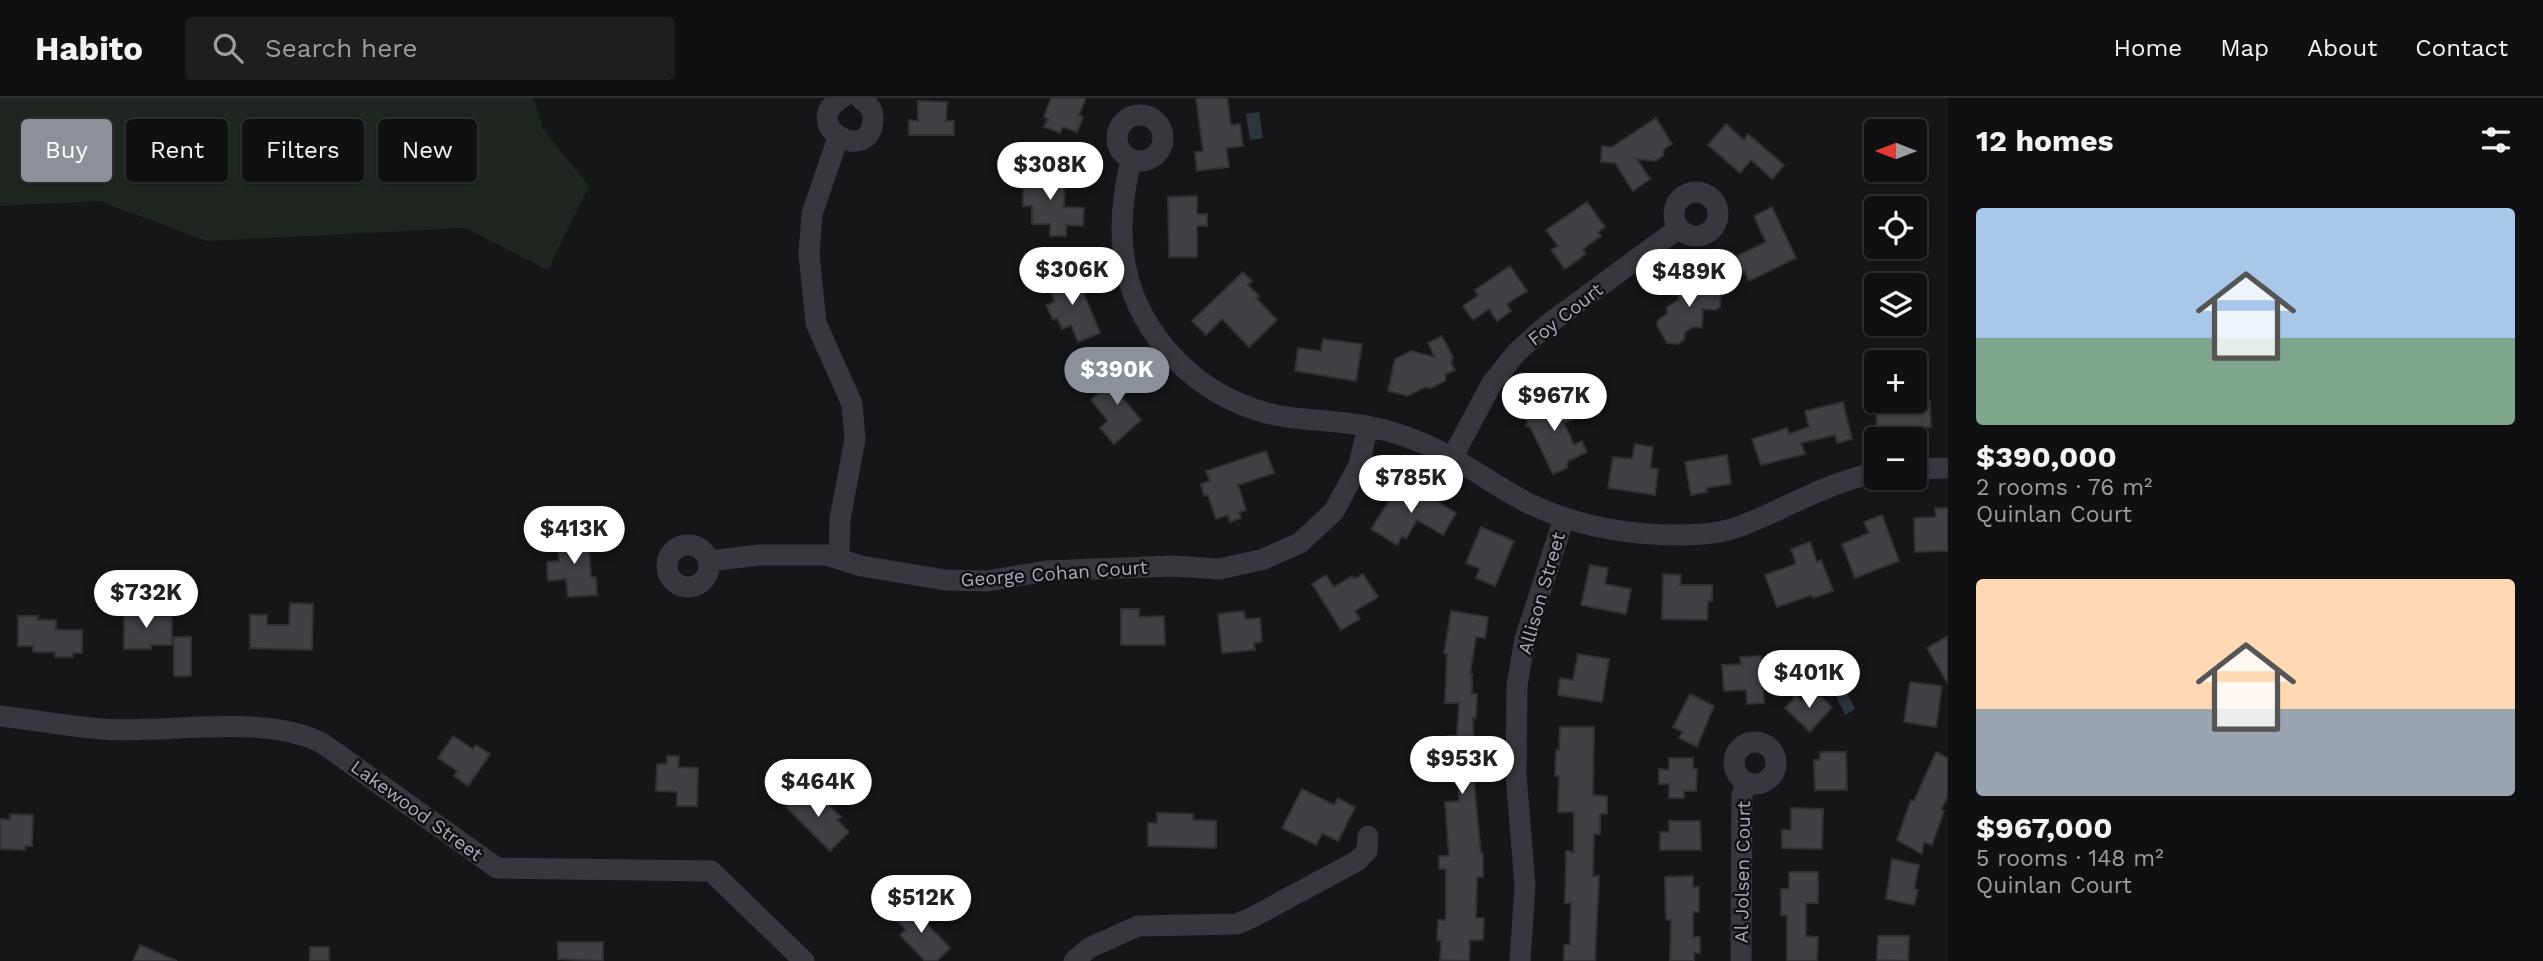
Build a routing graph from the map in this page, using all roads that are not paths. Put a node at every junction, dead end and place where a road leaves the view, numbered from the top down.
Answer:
1 (842, 98) edge
2 (860, 98) edge
3 (838, 138) junction
4 (1131, 160) dead end
5 (1679, 228) dead end
6 (1368, 426) junction
7 (1452, 458) junction
8 (1948, 468) edge
9 (1927, 469) edge
10 (1864, 476) edge
11 (1564, 518) junction
12 (839, 559) junction
13 (709, 561) dead end
14 (0, 716) edge
15 (1746, 782) dead end
16 (1368, 836) dead end
17 (804, 961) edge
18 (1074, 961) edge
19 (1520, 961) edge
20 (1741, 961) edge

1 - 3 street
2 - 3 street
3 - 12 street
4 - 6 street
5 - 7 street, Foy Court
6 - 7 street
6 - 12 street, George Cohan Court
7 - 11 street
8 - 9 street
10 - 11 street
11 - 19 street, Allison Street
12 - 13 street, George Cohan Court
14 - 17 street, Lakewood Street
15 - 20 street, Al Jolsen Court
16 - 18 street

